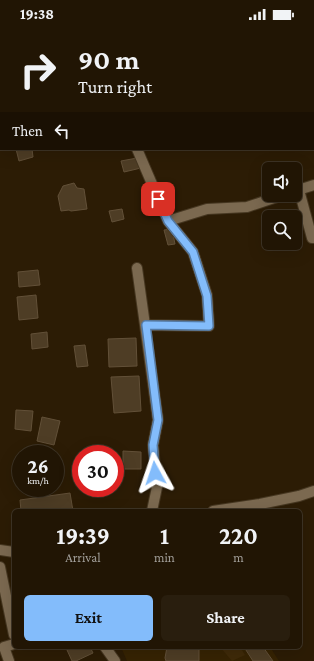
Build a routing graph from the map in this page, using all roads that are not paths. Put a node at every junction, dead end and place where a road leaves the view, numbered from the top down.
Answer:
1 (137, 150) edge
2 (314, 185) edge
3 (302, 189) edge
4 (262, 201) edge
5 (301, 202) edge
6 (168, 221) junction
7 (314, 238) edge
8 (138, 268) dead end
9 (146, 325) junction
10 (314, 491) edge
11 (152, 509) edge
12 (226, 509) edge
13 (0, 550) edge
14 (12, 552) edge
15 (0, 567) edge
16 (12, 625) edge
17 (12, 645) edge
18 (106, 649) edge
19 (9, 661) edge
20 (115, 661) edge

1 - 6 street
2 - 3 street
4 - 6 street
5 - 7 street
6 - 9 street
8 - 9 street
9 - 11 street
10 - 12 street
13 - 14 street
15 - 16 street
17 - 19 street
18 - 20 street

